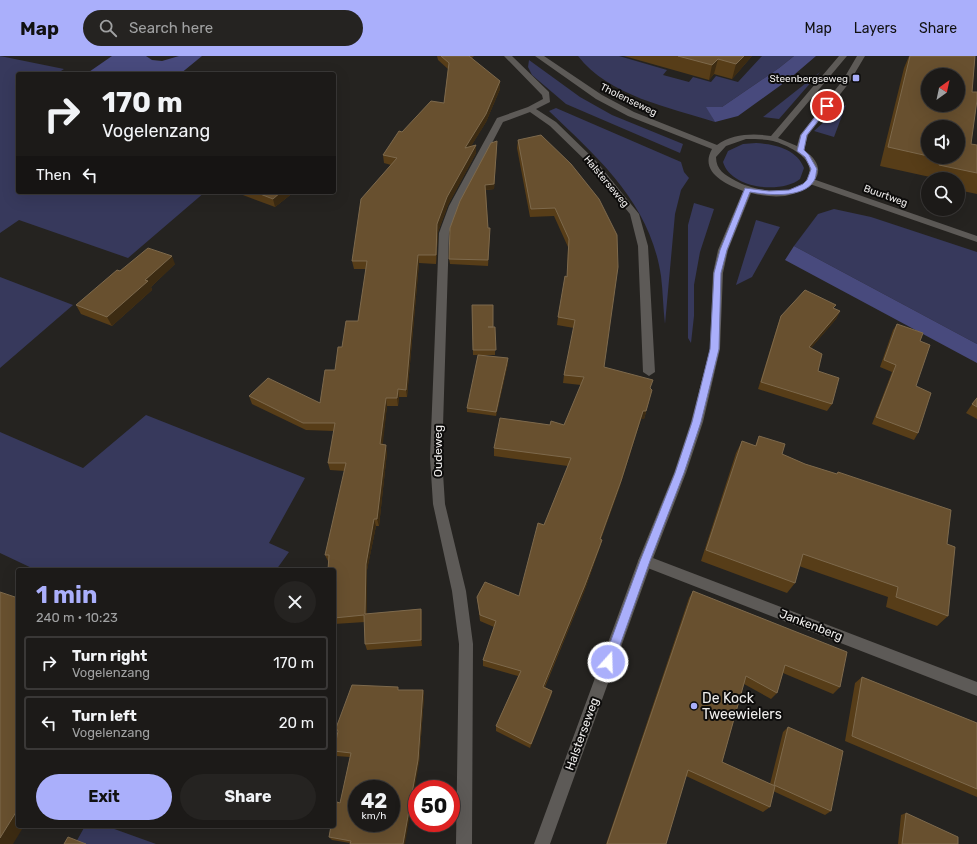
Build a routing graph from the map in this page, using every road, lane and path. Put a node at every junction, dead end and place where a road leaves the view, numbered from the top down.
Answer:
1 (508, 56) edge
2 (539, 56) edge
3 (843, 56) edge
4 (861, 56) edge
5 (531, 109) junction
6 (773, 139) junction
7 (716, 148) junction
8 (800, 151) junction
9 (810, 181) junction
10 (748, 190) junction
11 (977, 239) edge
12 (649, 372) dead end
13 (645, 561) junction
14 (977, 689) edge
15 (464, 844) edge
16 (542, 844) edge

1 - 5 street, Oudeweg
2 - 7 street, Tholenseweg
3 - 6 street
4 - 8 street
5 - 12 street, Halsterseweg
5 - 15 street, Oudeweg
6 - 7 street
6 - 8 street
7 - 10 street
8 - 9 street
9 - 10 street
9 - 11 street, Buurtweg
10 - 13 street, Halsterseweg
13 - 14 street, Jankenberg
13 - 16 street, Halsterseweg

